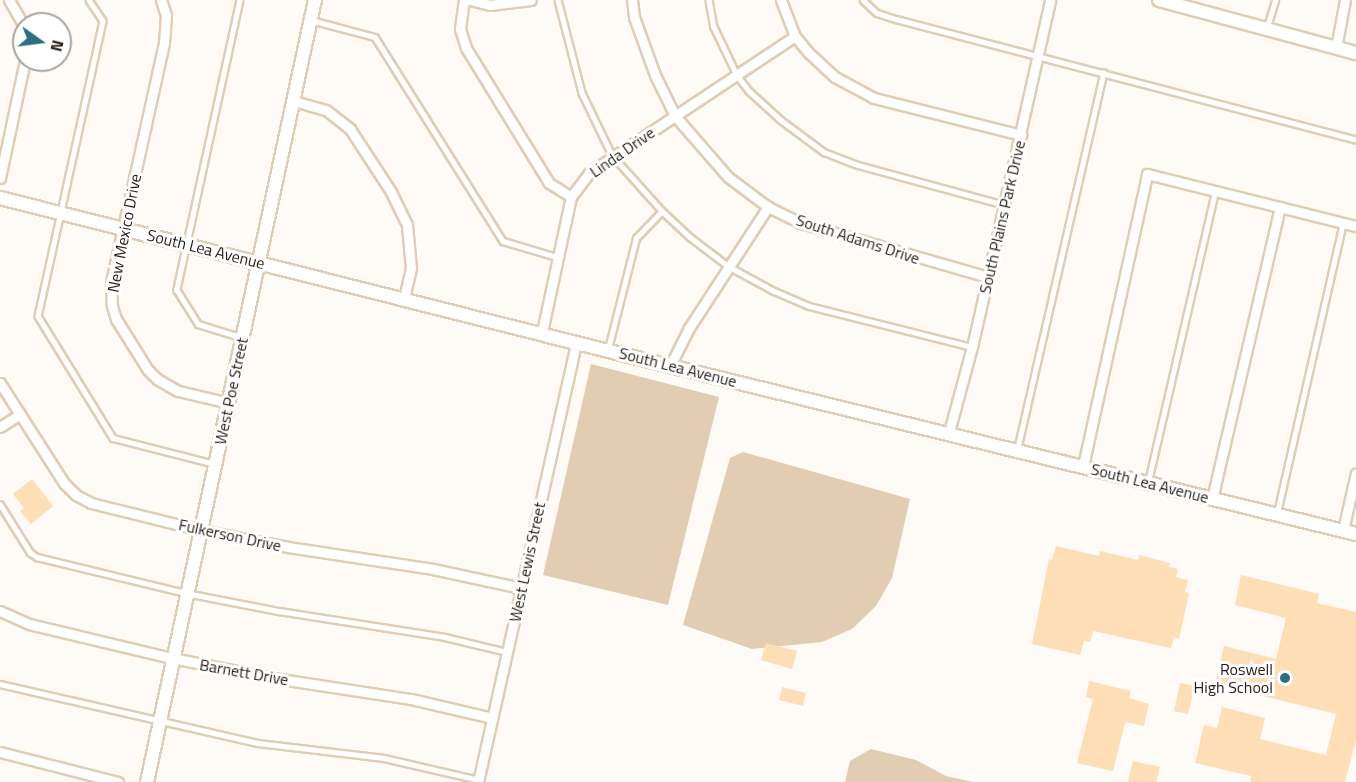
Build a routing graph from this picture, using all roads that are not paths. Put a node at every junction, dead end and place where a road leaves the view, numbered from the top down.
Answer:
1 (89, 0) edge
2 (161, 0) edge
3 (240, 0) edge
4 (315, 0) edge
5 (464, 0) edge
6 (470, 0) edge
7 (531, 0) edge
8 (558, 0) edge
9 (632, 0) edge
10 (709, 0) edge
11 (781, 0) edge
12 (863, 0) edge
13 (1050, 0) edge
14 (1159, 0) edge
15 (1275, 0) edge
16 (1345, 0) edge
17 (1196, 5) edge
18 (311, 20) junction
19 (1266, 29) junction
20 (795, 36) junction
21 (1336, 48) junction
22 (1356, 53) edge
23 (1038, 55) junction
24 (22, 72) edge
25 (1103, 73) junction
26 (737, 75) junction
27 (294, 100) junction
28 (675, 116) junction
29 (1021, 135) junction
30 (1356, 140) edge
31 (612, 155) junction
32 (0, 178) edge
33 (1215, 190) junction
34 (571, 196) junction
35 (0, 198) edge
36 (1005, 205) junction
37 (768, 207) junction
38 (1280, 207) junction
39 (662, 211) junction
40 (60, 213) junction
41 (1343, 223) junction
42 (1356, 226) edge
43 (123, 229) junction
44 (186, 244) junction
45 (557, 257) junction
46 (259, 262) junction
47 (728, 266) junction
48 (988, 277) junction
49 (404, 298) junction
50 (542, 332) junction
51 (243, 338) junction
52 (576, 343) junction
53 (972, 347) junction
54 (608, 349) junction
55 (670, 366) junction
56 (0, 383) edge
57 (229, 403) junction
58 (20, 414) junction
59 (0, 427) edge
60 (949, 432) junction
61 (1017, 450) junction
62 (215, 464) junction
63 (1083, 466) junction
64 (1356, 473) edge
65 (1148, 482) junction
66 (1212, 499) junction
67 (0, 504) edge
68 (1276, 514) junction
69 (200, 530) junction
70 (1343, 530) junction
71 (1356, 534) edge
72 (521, 588) junction
73 (186, 593) junction
74 (0, 610) edge
75 (507, 652) junction
76 (172, 658) junction
77 (0, 684) edge
78 (492, 718) junction
79 (159, 722) junction
80 (0, 752) edge
81 (478, 781) edge
82 (118, 782) edge
83 (147, 782) edge

1 - 40 lane
2 - 43 street, New Mexico Drive
3 - 44 lane
4 - 18 street, West Poe Street
5 - 34 street
6 - 7 street
8 - 31 lane
9 - 28 street, South Adams Drive
10 - 26 lane
11 - 20 street
12 - 23 lane
13 - 23 street, South Plains Park Drive
14 - 17 street
15 - 19 lane
16 - 21 street
17 - 19 street
18 - 27 street, West Poe Street
18 - 45 lane
19 - 21 street
20 - 26 street, Linda Drive
20 - 29 street
21 - 22 street
23 - 25 lane
23 - 29 street, South Plains Park Drive
24 - 32 street
25 - 30 lane
25 - 61 lane
26 - 28 street, Linda Drive
26 - 36 lane
27 - 46 street, West Poe Street
27 - 49 street
28 - 31 street, Linda Drive
28 - 37 street, South Adams Drive
29 - 36 street, South Plains Park Drive
31 - 34 street, Linda Drive
31 - 39 lane
33 - 38 street
33 - 63 street
33 - 65 lane
34 - 45 street, Linda Drive
35 - 40 street, South Lea Avenue
36 - 48 street, South Plains Park Drive
37 - 47 street
37 - 48 street, South Adams Drive
38 - 41 street
38 - 66 street
39 - 47 lane
39 - 54 lane
40 - 43 street, South Lea Avenue
40 - 62 lane
41 - 42 street
41 - 68 lane
43 - 44 street, South Lea Avenue
43 - 57 street, New Mexico Drive
44 - 46 street, South Lea Avenue
44 - 51 lane
45 - 50 street, Linda Drive
46 - 49 street, South Lea Avenue
46 - 51 street, West Poe Street
47 - 53 lane
47 - 55 street
48 - 53 street, South Plains Park Drive
49 - 50 street, South Lea Avenue
50 - 52 street, South Lea Avenue
51 - 57 street, West Poe Street
52 - 54 street, South Lea Avenue
52 - 72 street, West Lewis Street
53 - 60 street, South Plains Park Drive
54 - 55 street, South Lea Avenue
55 - 60 street, South Lea Avenue
56 - 58 street, Fulkerson Drive
57 - 62 street, West Poe Street
58 - 59 street
58 - 69 street, Fulkerson Drive
60 - 61 street, South Lea Avenue
61 - 63 street, South Lea Avenue
62 - 69 street, West Poe Street
63 - 65 street, South Lea Avenue
64 - 70 street
65 - 66 street, South Lea Avenue
66 - 68 street, South Lea Avenue
67 - 73 lane
68 - 70 street, South Lea Avenue
69 - 72 street, Fulkerson Drive
69 - 73 street, West Poe Street
70 - 71 street, South Lea Avenue
72 - 75 street, West Lewis Street
73 - 75 lane
73 - 76 street, West Poe Street
74 - 76 street, Barnett Drive
75 - 78 street, West Lewis Street
76 - 78 street, Barnett Drive
76 - 79 street, West Poe Street
77 - 79 lane
78 - 81 street, West Lewis Street
79 - 81 lane
79 - 83 street, West Poe Street
80 - 82 street

